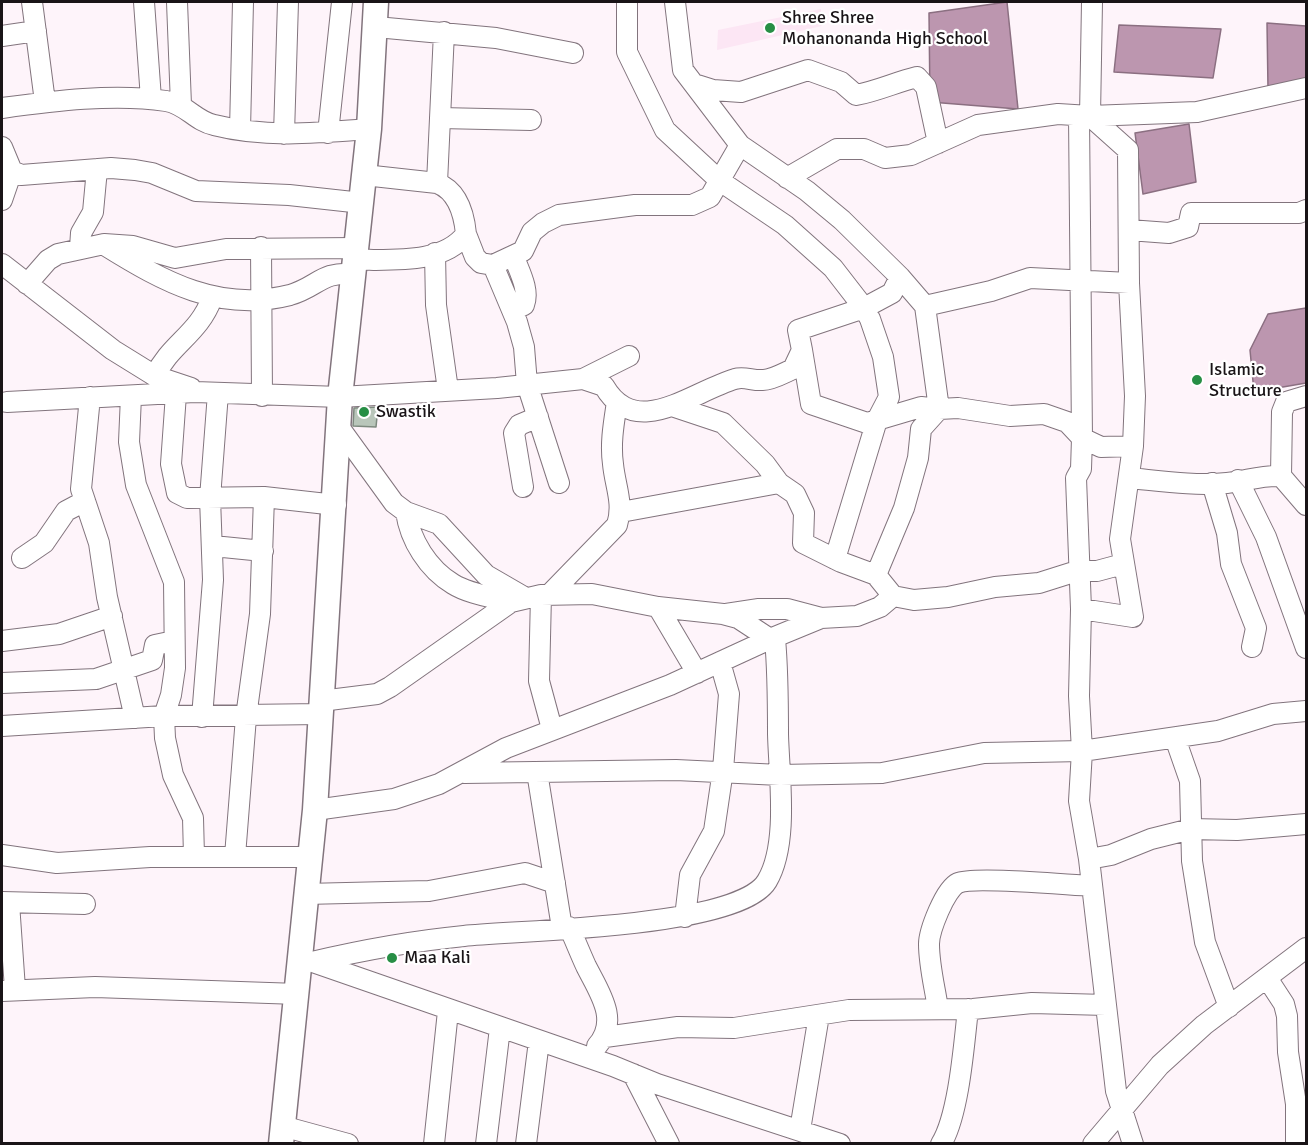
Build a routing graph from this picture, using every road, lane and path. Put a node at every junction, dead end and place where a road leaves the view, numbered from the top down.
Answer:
1 (32, 2) edge
2 (144, 2) edge
3 (177, 2) edge
4 (243, 2) edge
5 (288, 2) edge
6 (342, 2) edge
7 (376, 2) edge
8 (627, 2) edge
9 (675, 2) edge
10 (1092, 2) edge
11 (376, 27) junction
12 (36, 31) junction
13 (444, 32) junction
14 (2, 36) edge
15 (573, 52) dead end
16 (694, 84) junction
17 (1306, 88) edge
18 (151, 99) junction
19 (45, 102) junction
20 (182, 105) junction
21 (2, 108) edge
22 (1085, 116) junction
23 (440, 118) junction
24 (531, 120) dead end
25 (240, 129) junction
26 (369, 129) junction
27 (328, 133) junction
28 (284, 134) junction
29 (938, 143) junction
30 (740, 145) junction
31 (2, 147) edge
32 (98, 169) junction
33 (12, 171) junction
34 (364, 175) junction
35 (787, 178) junction
36 (720, 181) junction
37 (437, 183) junction
38 (2, 200) edge
39 (362, 203) junction
40 (1306, 210) edge
41 (1129, 230) junction
42 (466, 234) junction
43 (104, 244) junction
44 (261, 247) junction
45 (80, 248) junction
46 (435, 253) junction
47 (514, 257) junction
48 (355, 260) junction
49 (2, 264) edge
50 (493, 265) junction
51 (900, 277) junction
52 (1082, 281) junction
53 (1129, 283) junction
54 (27, 284) junction
55 (212, 298) junction
56 (262, 300) junction
57 (925, 306) junction
58 (864, 308) junction
59 (512, 310) junction
60 (802, 350) junction
61 (629, 356) dead end
62 (155, 376) junction
63 (583, 379) junction
64 (527, 384) junction
65 (447, 390) junction
66 (214, 393) junction
67 (176, 394) junction
68 (131, 396) junction
69 (262, 396) junction
70 (1306, 396) edge
71 (90, 397) junction
72 (340, 397) junction
73 (7, 402) dead end
74 (617, 402) junction
75 (672, 406) junction
76 (939, 409) junction
77 (538, 417) junction
78 (877, 420) junction
79 (339, 427) junction
80 (1082, 438) junction
81 (1133, 446) junction
82 (1281, 476) junction
83 (1129, 478) junction
84 (1238, 480) junction
85 (559, 483) dead end
86 (779, 483) junction
87 (1212, 483) junction
88 (523, 487) dead end
89 (264, 497) junction
90 (210, 498) junction
91 (85, 501) junction
92 (336, 505) junction
93 (1306, 505) edge
94 (406, 512) junction
95 (621, 512) junction
96 (213, 546) junction
97 (263, 551) junction
98 (22, 558) dead end
99 (835, 559) junction
100 (1123, 564) junction
101 (1077, 571) junction
102 (876, 575) junction
103 (893, 596) junction
104 (531, 597) junction
105 (658, 607) junction
106 (1081, 609) junction
107 (723, 614) junction
108 (112, 616) junction
109 (821, 618) junction
110 (772, 639) junction
111 (2, 641) edge
112 (174, 641) junction
113 (1252, 647) dead end
114 (1306, 648) edge
115 (720, 663) junction
116 (124, 670) junction
117 (697, 673) junction
118 (2, 683) edge
119 (321, 708) junction
120 (1306, 711) edge
121 (164, 716) junction
122 (202, 717) junction
123 (246, 717) junction
124 (135, 718) junction
125 (2, 726) edge
126 (552, 729) junction
127 (1174, 738) junction
128 (1082, 751) junction
129 (723, 770) junction
130 (537, 772) junction
131 (464, 773) junction
132 (780, 775) junction
133 (315, 810) junction
134 (1306, 824) edge
135 (1191, 829) junction
136 (2, 855) edge
137 (194, 856) junction
138 (235, 856) junction
139 (310, 857) junction
140 (1089, 859) junction
141 (555, 883) junction
142 (1092, 886) junction
143 (305, 894) junction
144 (5, 903) edge
145 (85, 904) dead end
146 (685, 917) junction
147 (566, 927) junction
148 (1306, 948) edge
149 (307, 960) junction
150 (1268, 978) junction
151 (8, 990) edge
152 (298, 994) junction
153 (1106, 1005) junction
154 (1229, 1006) junction
155 (938, 1009) junction
156 (968, 1009) junction
157 (448, 1011) junction
158 (819, 1014) junction
159 (500, 1028) junction
160 (605, 1037) junction
161 (539, 1041) junction
162 (588, 1057) junction
163 (633, 1074) junction
164 (1121, 1110) junction
165 (800, 1130) junction
166 (282, 1135) edge
167 (348, 1143) edge
168 (434, 1143) edge
169 (486, 1143) edge
170 (526, 1143) edge
171 (669, 1143) edge
172 (839, 1143) edge
173 (941, 1143) edge
174 (1093, 1143) edge
175 (1133, 1143) edge
176 (1296, 1143) edge

1 - 12 street
2 - 18 street
3 - 20 street
4 - 25 street
5 - 28 street
6 - 27 street
7 - 11 main road
8 - 36 street
9 - 16 street
10 - 22 street
11 - 13 street
11 - 26 main road
12 - 14 street
12 - 19 street
13 - 15 street
13 - 23 street
16 - 29 street
16 - 30 street
17 - 22 street
18 - 19 street
18 - 20 street
19 - 21 street
20 - 25 street
22 - 29 street
22 - 41 street
22 - 52 street
23 - 24 street
23 - 37 street
25 - 28 street
26 - 27 street
26 - 34 main road
27 - 28 street
29 - 35 street
30 - 35 street
30 - 36 street
31 - 33 street
32 - 33 street
32 - 39 street
32 - 45 street
33 - 38 street
34 - 37 street
34 - 39 main road
35 - 51 street
36 - 47 street
36 - 58 street
37 - 42 street
39 - 48 main road
40 - 41 street
41 - 53 street
42 - 46 street
42 - 50 street
43 - 44 street
43 - 45 street
43 - 55 street
44 - 48 street
44 - 56 street
45 - 54 street
46 - 48 street
46 - 65 street
47 - 50 street
47 - 59 street
48 - 56 street
48 - 72 main road
49 - 54 street
50 - 59 street
51 - 57 street
51 - 58 street
52 - 53 street
52 - 57 street
52 - 80 street
53 - 81 street
54 - 62 street
55 - 56 street
55 - 62 street
56 - 69 street
57 - 76 street
58 - 60 street
58 - 78 street
59 - 64 street
60 - 75 street
60 - 78 street
61 - 63 street
62 - 66 street
63 - 64 street
63 - 74 street
64 - 65 street
64 - 77 street
65 - 72 street
66 - 67 street
66 - 69 street
66 - 90 street
67 - 68 street
67 - 90 street
68 - 71 street
68 - 112 street
69 - 72 street
70 - 82 street
71 - 73 street
71 - 91 street
72 - 79 main road
74 - 75 street
74 - 95 street
75 - 86 street
76 - 78 street
76 - 80 street
76 - 102 street
77 - 85 street
77 - 88 street
78 - 99 street
79 - 92 main road
79 - 94 street
80 - 81 street
80 - 101 street
81 - 83 street
82 - 84 street
82 - 93 street
83 - 87 street
83 - 100 street
84 - 87 street
84 - 114 street
86 - 95 street
86 - 99 street
87 - 113 street
89 - 90 street
89 - 92 street
89 - 97 street
90 - 96 street
91 - 98 street
91 - 108 street
92 - 119 main road
94 - 104 street
94 - 104 street
95 - 104 street
96 - 97 street
96 - 122 street
97 - 123 street
99 - 102 street
100 - 101 street
100 - 106 street
101 - 103 street
101 - 106 street
102 - 103 street
103 - 109 street
104 - 105 street
104 - 119 street
104 - 126 street
105 - 107 street
105 - 117 street
106 - 128 street
107 - 109 street
107 - 110 street
108 - 111 street
108 - 116 street
109 - 110 street
110 - 115 street
110 - 132 street
112 - 116 street
112 - 121 street
115 - 117 street
115 - 129 street
116 - 118 street
116 - 124 street
117 - 126 street
119 - 123 street
119 - 133 main road
120 - 127 street
121 - 122 street
121 - 124 street
121 - 137 street
122 - 123 street
123 - 138 street
124 - 125 street
126 - 131 street
127 - 128 street
127 - 135 street
128 - 132 street
128 - 140 street
129 - 130 street
129 - 132 street
129 - 146 street
130 - 131 street
130 - 141 street
131 - 133 street
132 - 146 street
133 - 139 main road
134 - 135 street
135 - 140 street
135 - 154 street
136 - 137 street
137 - 138 street
138 - 139 street
139 - 143 main road
140 - 142 street
141 - 143 street
141 - 147 street
142 - 153 street
142 - 155 street
143 - 149 main road
144 - 145 street
144 - 151 street
146 - 147 street
147 - 149 street
147 - 160 street
148 - 150 street
149 - 152 main road
149 - 157 street
150 - 154 street
150 - 176 street
151 - 152 street
152 - 166 main road
153 - 156 street
153 - 164 street
154 - 164 street
155 - 156 street
155 - 158 street
156 - 173 street
157 - 159 street
157 - 168 street
158 - 160 street
158 - 165 street
159 - 161 street
159 - 169 street
160 - 162 street
161 - 162 street
161 - 170 street
162 - 163 street
163 - 165 street
163 - 171 street
164 - 174 street
164 - 175 street
165 - 172 street
166 - 167 street

